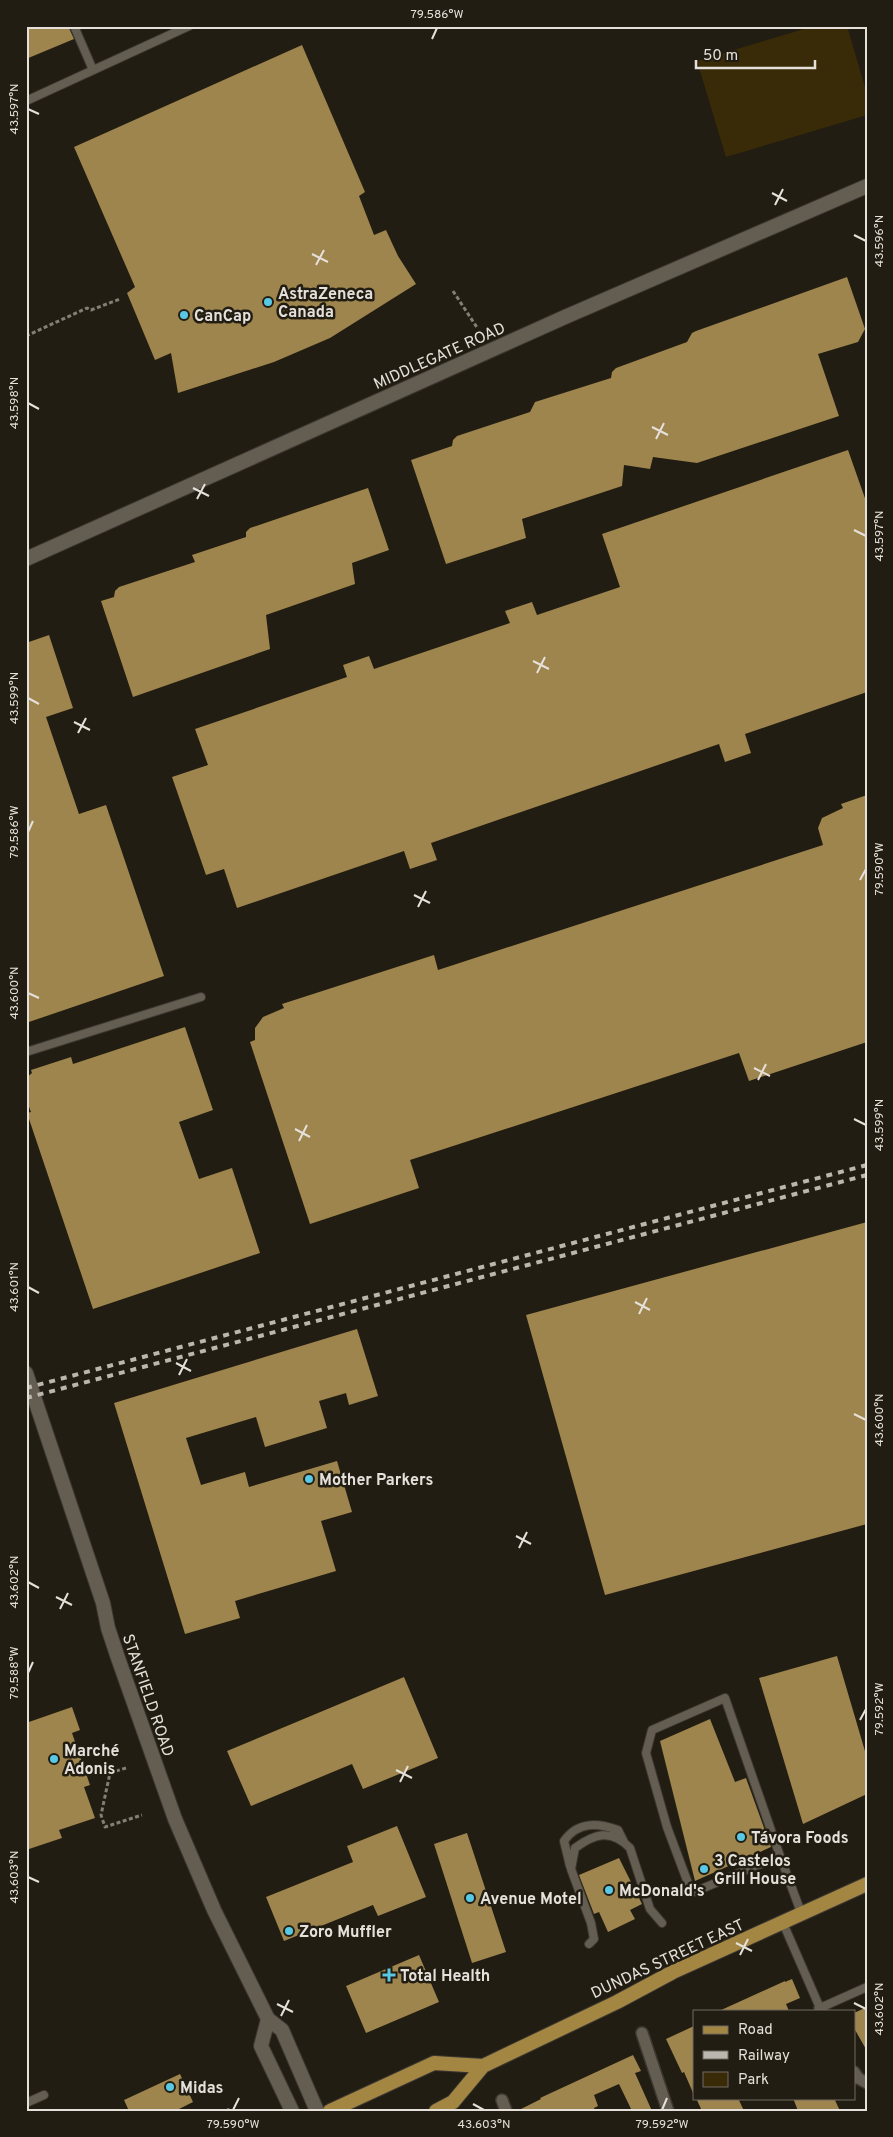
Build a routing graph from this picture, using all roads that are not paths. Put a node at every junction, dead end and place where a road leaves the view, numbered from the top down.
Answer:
1 (74, 26) edge
2 (189, 26) edge
3 (93, 70) junction
4 (26, 101) edge
5 (867, 186) edge
6 (26, 559) edge
7 (201, 997) dead end
8 (26, 1052) edge
9 (26, 1373) edge
10 (624, 1842) junction
11 (780, 1856) junction
12 (571, 1869) junction
13 (867, 1884) edge
14 (802, 1915) junction
15 (662, 1923) dead end
16 (783, 1923) junction
17 (590, 1944) dead end
18 (867, 1987) edge
19 (821, 2010) edge
20 (268, 2019) junction
21 (642, 2033) dead end
22 (482, 2066) junction
23 (856, 2075) edge
24 (867, 2083) edge
25 (44, 2095) dead end
26 (26, 2103) edge
27 (292, 2111) edge
28 (318, 2111) edge
29 (330, 2111) edge
30 (436, 2111) edge
31 (668, 2111) edge

1 - 3 lane
2 - 3 lane
3 - 4 lane
5 - 6 street, MIDDLEGATE ROAD
7 - 8 lane
9 - 20 street, STANFIELD ROAD
10 - 12 lane
10 - 12 lane
10 - 15 lane
11 - 11 lane
11 - 14 lane
12 - 17 lane
13 - 14 main road, DUNDAS STREET EAST
14 - 16 main road, DUNDAS STREET EAST
16 - 19 lane
16 - 22 main road, DUNDAS STREET EAST
18 - 19 lane
20 - 27 street
20 - 28 street, STANFIELD ROAD
21 - 31 street
22 - 29 main road
22 - 30 main road, DUNDAS STREET EAST
23 - 24 street
25 - 26 lane

